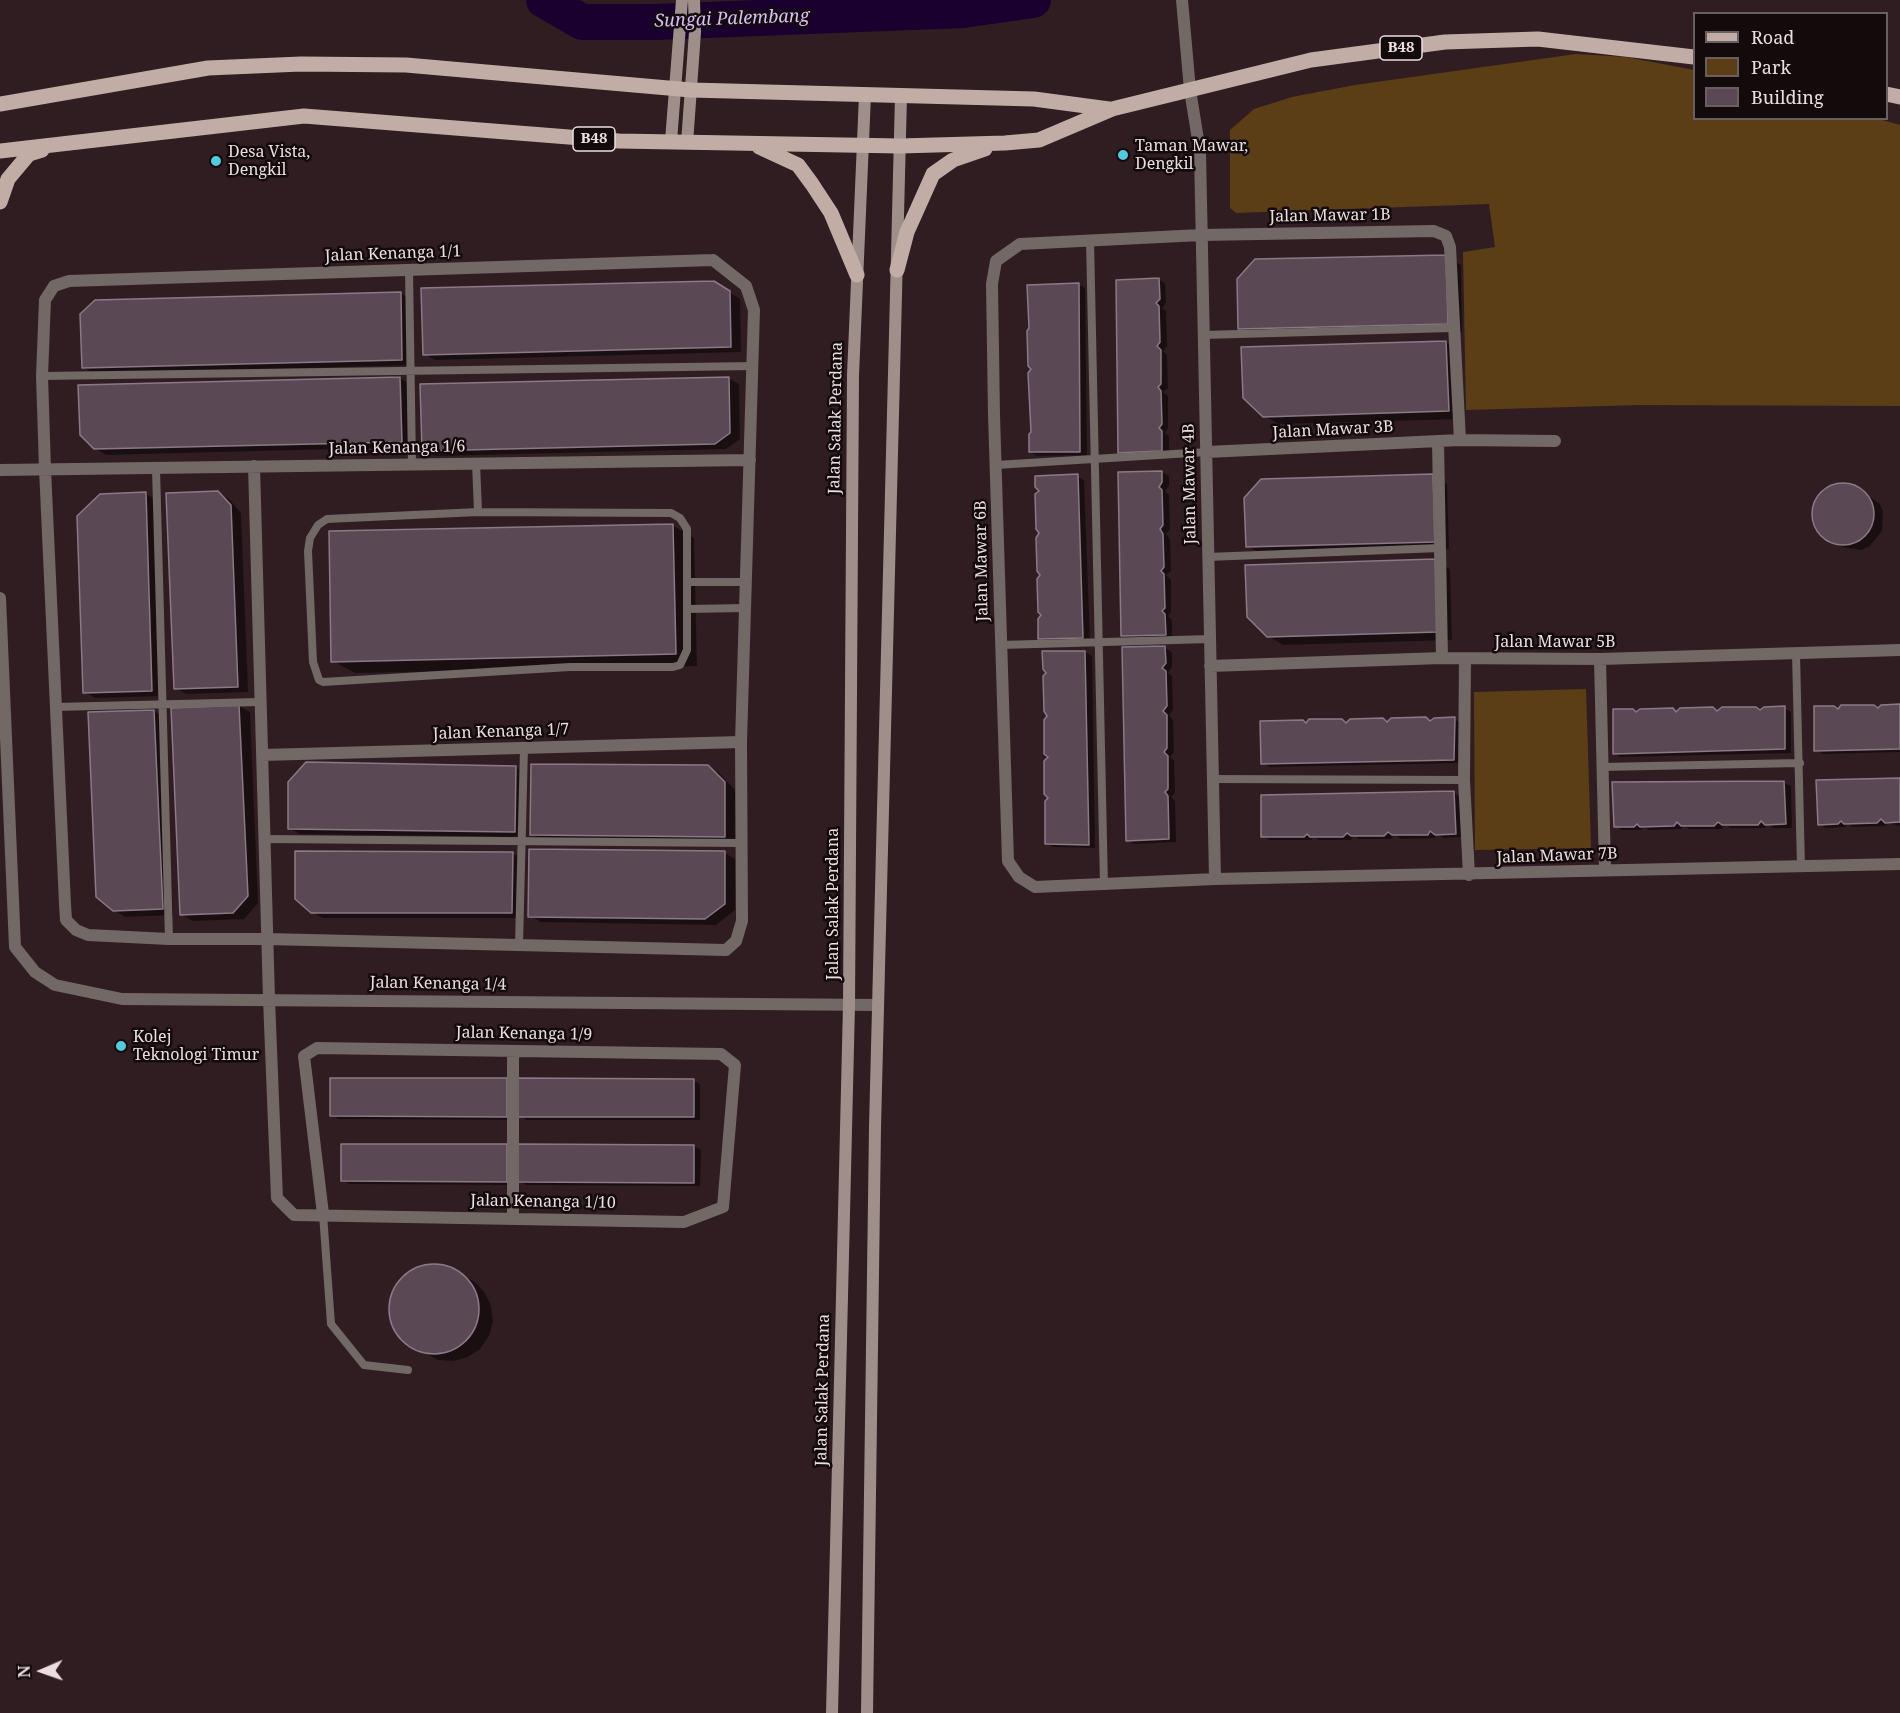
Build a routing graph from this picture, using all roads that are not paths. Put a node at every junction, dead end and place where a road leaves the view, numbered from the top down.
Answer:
1 (682, 0) edge
2 (694, 0) edge
3 (1182, 0) edge
4 (1693, 57) edge
5 (676, 89) junction
6 (692, 90) junction
7 (1190, 90) junction
8 (865, 95) junction
9 (901, 96) junction
10 (0, 104) edge
11 (1112, 109) junction
12 (71, 141) junction
13 (671, 141) junction
14 (687, 143) junction
15 (1005, 143) junction
16 (753, 144) junction
17 (863, 145) junction
18 (900, 146) junction
19 (0, 151) edge
20 (0, 202) edge
21 (1201, 234) junction
22 (1090, 240) junction
23 (996, 261) joint
24 (409, 270) junction
25 (897, 270) junction
26 (857, 275) junction
27 (1453, 328) junction
28 (1203, 335) junction
29 (754, 366) junction
30 (410, 371) junction
31 (42, 376) junction
32 (1460, 440) junction
33 (1555, 441) dead end
34 (1438, 442) junction
35 (1207, 452) junction
36 (750, 459) junction
37 (1097, 461) junction
38 (476, 463) junction
39 (412, 464) junction
40 (996, 465) junction
41 (254, 466) junction
42 (45, 469) junction
43 (156, 469) junction
44 (0, 470) edge
45 (478, 512) junction
46 (1440, 548) junction
47 (1207, 557) junction
48 (687, 582) junction
49 (747, 582) junction
50 (0, 598) edge
51 (746, 608) junction
52 (687, 609) junction
53 (1210, 639) junction
54 (1099, 643) junction
55 (1001, 645) junction
56 (1900, 650) edge
57 (1796, 653) junction
58 (1442, 658) junction
59 (1465, 659) junction
60 (1600, 659) junction
61 (1210, 666) junction
62 (260, 702) junction
63 (163, 705) junction
64 (55, 707) junction
65 (3, 727) edge
66 (741, 742) junction
67 (524, 748) junction
68 (262, 755) junction
69 (1800, 763) junction
70 (1601, 767) junction
71 (1212, 779) junction
72 (1464, 780) junction
73 (264, 839) junction
74 (523, 841) junction
75 (741, 843) junction
76 (1008, 861) joint
77 (1900, 864) edge
78 (1801, 868) junction
79 (1605, 870) junction
80 (1469, 875) junction
81 (1215, 879) junction
82 (1104, 886) junction
83 (169, 939) junction
84 (267, 939) junction
85 (519, 945) junction
86 (268, 999) junction
87 (849, 1005) junction
88 (879, 1005) junction
89 (513, 1051) junction
90 (728, 1142) joint
91 (323, 1214) junction
92 (513, 1218) junction
93 (408, 1370) dead end
94 (832, 1713) edge
95 (867, 1713) edge

1 - 5 street
2 - 6 street
3 - 7 street, Jalan Mawar 4B
4 - 7 main road, B48
5 - 6 main road, B48
5 - 10 main road, B48
5 - 13 street
6 - 8 main road, B48
6 - 14 street
7 - 11 main road, B48
7 - 21 street, Jalan Mawar 4B
8 - 9 main road, B48
8 - 17 street, Jalan Salak Perdana
9 - 11 main road, B48
9 - 18 street
11 - 15 main road, B48
12 - 13 main road, B48
12 - 19 main road, B48
12 - 20 main road
13 - 14 main road, B48
14 - 16 main road, B48
15 - 18 main road, B48
15 - 25 main road
16 - 17 main road, B48
16 - 26 main road
17 - 18 main road, B48
17 - 26 street, Jalan Salak Perdana
18 - 25 street
21 - 22 street, Jalan Mawar 1B
21 - 27 street, Jalan Mawar 1B
21 - 28 street, Jalan Mawar 4B
22 - 23 street, Jalan Mawar 1B
22 - 37 lane
23 - 40 street, Jalan Mawar 6B
24 - 29 street, Jalan Kenanga 1/1
24 - 30 lane
24 - 31 street, Jalan Kenanga 1/1
25 - 88 street
26 - 87 street, Jalan Salak Perdana
27 - 28 lane
27 - 32 street
28 - 35 street, Jalan Mawar 4B
29 - 30 lane
29 - 36 street
30 - 31 lane
30 - 39 lane
31 - 42 street
32 - 33 street, Jalan Mawar 3B
32 - 34 street, Jalan Mawar 3B
34 - 35 street, Jalan Mawar 3B
34 - 46 street
35 - 37 lane
35 - 47 street, Jalan Mawar 4B
36 - 38 street, Jalan Kenanga 1/6
36 - 49 street
37 - 40 lane
37 - 54 lane
38 - 39 street, Jalan Kenanga 1/6
38 - 45 lane
39 - 41 street, Jalan Kenanga 1/6
40 - 55 street, Jalan Mawar 6B
41 - 43 street, Jalan Kenanga 1/6
41 - 62 street
42 - 43 street, Jalan Kenanga 1/6
42 - 44 street, Jalan Kenanga 1/6
42 - 64 street
43 - 63 lane
45 - 48 lane
45 - 52 lane
46 - 47 lane
46 - 58 street
47 - 53 street, Jalan Mawar 4B
48 - 49 lane
48 - 52 lane
49 - 51 street
50 - 65 street
51 - 52 lane
51 - 66 street
53 - 54 lane
53 - 61 street, Jalan Mawar 4B
54 - 55 lane
54 - 82 lane
55 - 76 street, Jalan Mawar 6B
56 - 57 street, Jalan Mawar 5B
57 - 60 street, Jalan Mawar 5B
57 - 69 lane
58 - 59 street, Jalan Mawar 5B
58 - 61 street, Jalan Mawar 5B
59 - 60 street, Jalan Mawar 5B
59 - 72 street
60 - 70 street
61 - 71 street, Jalan Mawar 4B
62 - 63 lane
62 - 68 street
63 - 64 lane
63 - 83 lane
64 - 83 street
65 - 86 street, Jalan Kenanga 1/4
66 - 67 street, Jalan Kenanga 1/7
66 - 75 street
67 - 68 street, Jalan Kenanga 1/7
67 - 74 lane
68 - 73 street
69 - 70 lane
69 - 78 lane
70 - 79 street
71 - 72 lane
71 - 81 street, Jalan Mawar 4B
72 - 80 street
73 - 74 lane
73 - 84 street
74 - 75 lane
74 - 85 lane
75 - 85 street
76 - 82 street, Jalan Mawar 7B
77 - 78 street, Jalan Mawar 7B
78 - 79 street, Jalan Mawar 7B
79 - 80 street, Jalan Mawar 7B
80 - 81 street, Jalan Mawar 7B
81 - 82 street, Jalan Mawar 7B
83 - 84 street
84 - 85 street
84 - 86 street
86 - 87 street, Jalan Kenanga 1/4
86 - 91 street, Jalan Kenanga 1/10
87 - 88 street, Jalan Kenanga 1/4
87 - 94 street, Jalan Salak Perdana
88 - 95 street
89 - 90 street, Jalan Kenanga 1/9
89 - 91 street, Jalan Kenanga 1/9
89 - 92 street
90 - 92 street, Jalan Kenanga 1/10
91 - 92 street, Jalan Kenanga 1/10
91 - 93 lane

